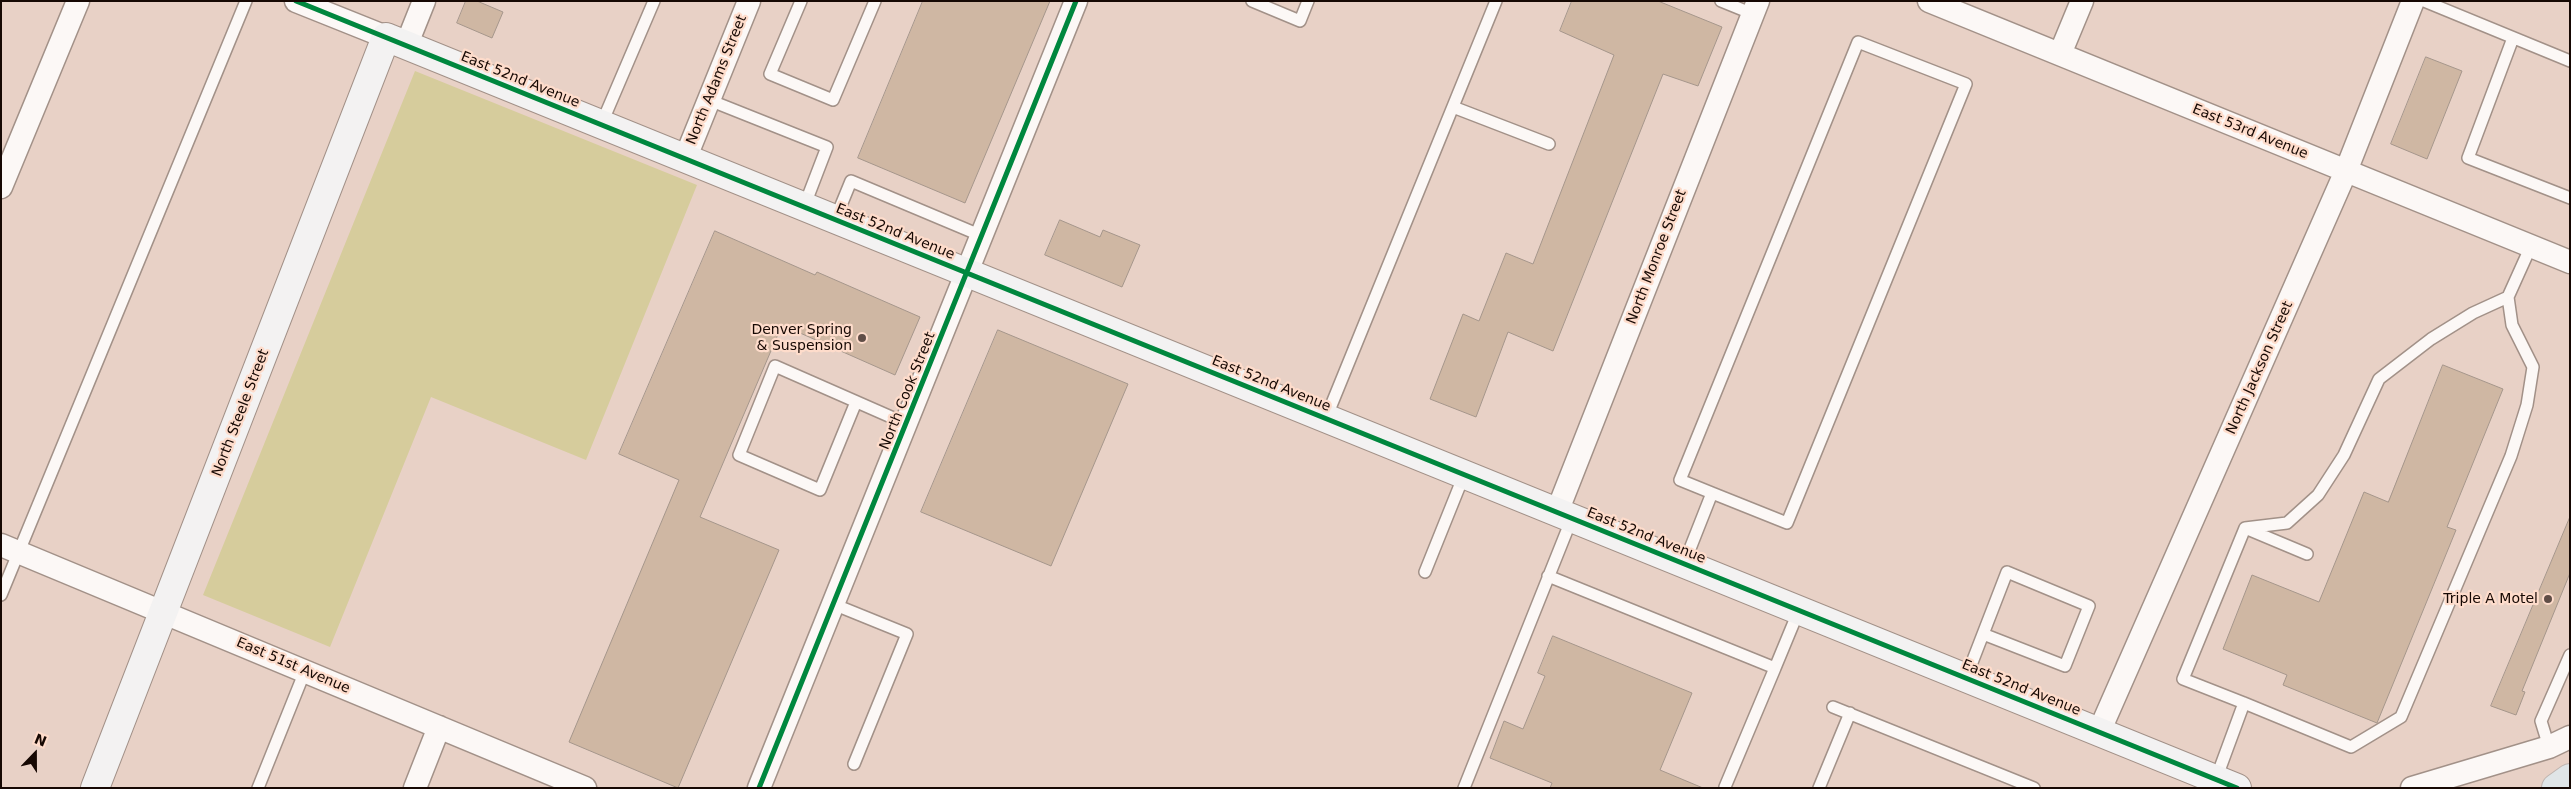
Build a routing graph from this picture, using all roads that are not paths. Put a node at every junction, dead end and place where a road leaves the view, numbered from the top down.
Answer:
1 (78, 1) edge
2 (246, 1) edge
3 (296, 1) edge
4 (424, 1) edge
5 (654, 1) edge
6 (749, 1) edge
7 (801, 1) edge
8 (875, 1) edge
9 (1076, 1) edge
10 (1252, 1) edge
11 (1308, 1) edge
12 (1496, 1) edge
13 (1721, 1) edge
14 (1929, 1) edge
15 (2082, 1) edge
16 (2413, 1) edge
17 (2424, 1) edge
18 (1755, 8) edge
19 (2513, 38) junction
20 (396, 42) junction
21 (2060, 54) junction
22 (2570, 61) edge
23 (709, 100) junction
24 (1453, 107) junction
25 (601, 125) junction
26 (1549, 144) dead end
27 (685, 159) junction
28 (2346, 171) junction
29 (1, 187) edge
30 (2570, 198) edge
31 (804, 207) junction
32 (835, 220) junction
33 (982, 236) junction
34 (2531, 246) junction
35 (2570, 262) edge
36 (967, 273) junction
37 (2508, 297) junction
38 (856, 402) junction
39 (1326, 418) junction
40 (907, 424) junction
41 (1464, 475) junction
42 (1712, 493) junction
43 (1564, 515) junction
44 (2245, 528) junction
45 (10, 549) edge
46 (2307, 554) dead end
47 (1684, 564) junction
48 (1425, 572) dead end
49 (1548, 576) junction
50 (1, 594) edge
51 (833, 604) junction
52 (1799, 610) junction
53 (164, 612) junction
54 (1983, 634) junction
55 (2569, 660) edge
56 (1775, 668) junction
57 (305, 671) junction
58 (1966, 678) junction
59 (2244, 703) junction
60 (1833, 706) dead end
61 (1850, 713) junction
62 (439, 727) junction
63 (2099, 732) junction
64 (2570, 737) edge
65 (2550, 747) junction
66 (854, 764) dead end
67 (2570, 778) edge
68 (2227, 784) edge
69 (1725, 787) edge
70 (95, 788) edge
71 (258, 788) edge
72 (415, 788) edge
73 (585, 788) edge
74 (759, 788) edge
75 (1464, 788) edge
76 (1819, 788) edge
77 (2034, 788) edge
78 (2412, 788) edge
79 (2556, 788) edge

1 - 29 street
2 - 45 lane
3 - 20 street, East 52nd Avenue
4 - 20 street, North Steele Street
5 - 25 lane
6 - 23 street, North Adams Street
7 - 8 lane
9 - 33 street, North Cook Street
10 - 11 lane
12 - 24 lane
13 - 18 lane
14 - 21 street, East 53rd Avenue
15 - 21 street
16 - 28 street, North Jackson Street
17 - 19 lane
18 - 43 street, North Monroe Street
19 - 22 lane
19 - 30 lane
20 - 25 street, East 52nd Avenue
20 - 53 street, North Steele Street
21 - 28 street, East 53rd Avenue
23 - 27 street, North Adams Street
23 - 31 lane
24 - 26 lane
24 - 39 lane
25 - 27 street, East 52nd Avenue
27 - 31 street, East 52nd Avenue
28 - 34 street, East 53rd Avenue
28 - 63 street, North Jackson Street
31 - 32 street, East 52nd Avenue
32 - 33 lane
32 - 36 street, East 52nd Avenue
33 - 36 street, North Cook Street
34 - 35 street, East 53rd Avenue
34 - 37 lane
36 - 39 street, East 52nd Avenue
36 - 40 street, North Cook Street
37 - 44 lane
37 - 59 lane
38 - 38 lane
38 - 40 lane
39 - 41 street, East 52nd Avenue
40 - 51 street, North Cook Street
41 - 43 street, East 52nd Avenue
41 - 48 lane
42 - 42 lane
42 - 47 lane
43 - 47 street, East 52nd Avenue
43 - 49 lane
44 - 46 lane
44 - 59 lane
45 - 50 lane
45 - 53 street, East 51st Avenue
47 - 52 street, East 52nd Avenue
49 - 56 lane
49 - 75 lane
51 - 66 lane
51 - 74 street, North Cook Street
52 - 56 lane
52 - 58 street, East 52nd Avenue
53 - 57 street, East 51st Avenue
53 - 70 street, North Steele Street
54 - 54 lane
54 - 58 lane
55 - 65 lane
56 - 69 lane
57 - 62 street, East 51st Avenue
57 - 71 lane
58 - 63 street, East 52nd Avenue
59 - 68 lane
60 - 61 lane
61 - 76 lane
61 - 77 lane
62 - 72 street
62 - 73 street, East 51st Avenue
63 - 68 street, East 52nd Avenue
64 - 65 street
65 - 78 street
67 - 79 highway

